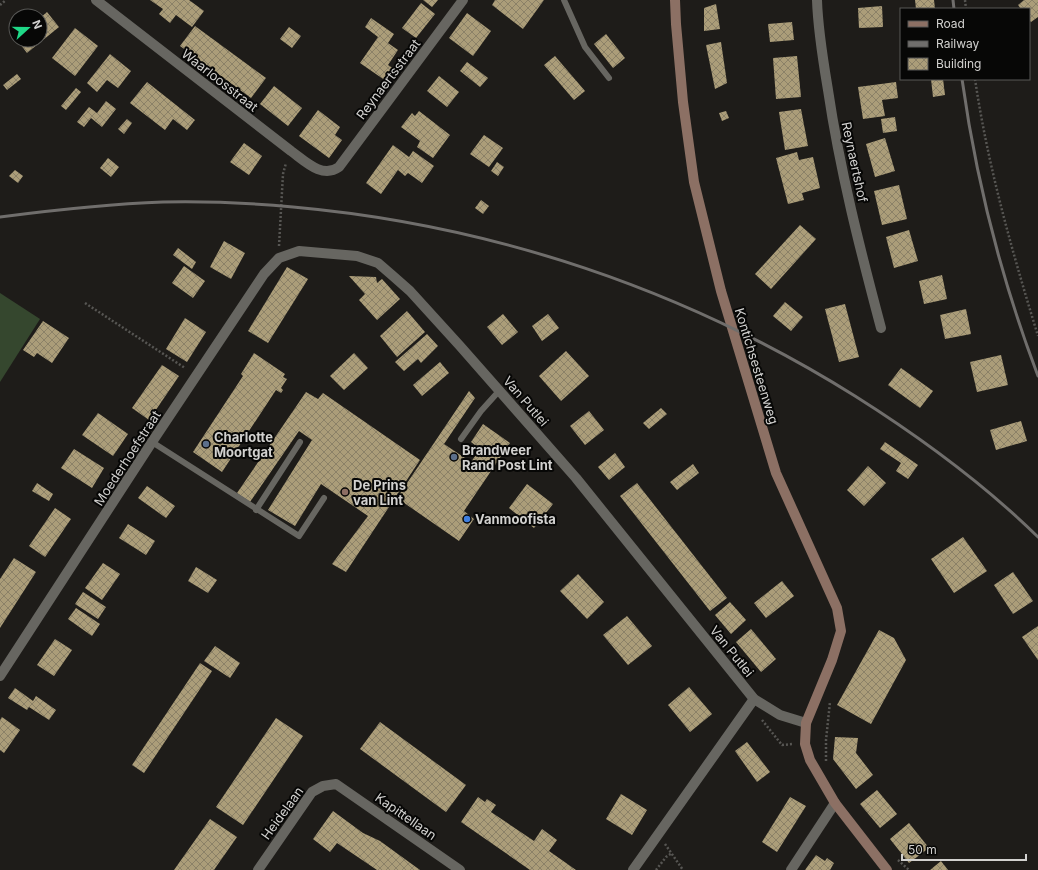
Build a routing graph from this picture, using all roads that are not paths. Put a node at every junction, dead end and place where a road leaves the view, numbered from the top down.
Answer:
1 (96, 0) edge
2 (463, 0) edge
3 (564, 0) edge
4 (675, 0) edge
5 (817, 0) edge
6 (609, 78) dead end
7 (332, 172) joint
8 (279, 258) joint
9 (881, 328) dead end
10 (499, 391) junction
11 (461, 439) dead end
12 (152, 442) junction
13 (300, 442) dead end
14 (324, 498) dead end
15 (256, 510) junction
16 (0, 676) edge
17 (754, 699) junction
18 (806, 724) junction
19 (336, 784) joint
20 (836, 803) junction
21 (258, 870) edge
22 (460, 870) edge
23 (633, 870) edge
24 (791, 870) edge
25 (887, 870) edge

1 - 7 street, Waarloosstraat
2 - 7 street, Reynaertsstraat
3 - 6 lane
4 - 18 street, Kontichsesteenweg
5 - 9 street, Reynaertshof
8 - 10 street, Van Putlei
8 - 12 street, Moederhoefstraat
10 - 11 lane
10 - 17 street, Van Putlei
12 - 15 lane
12 - 16 street, Moederhoefstraat
13 - 15 lane
14 - 15 lane
17 - 18 street, Van Putlei
17 - 23 street
18 - 20 street
19 - 21 street, Heidelaan
19 - 22 street, Kapittellaan
20 - 24 street
20 - 25 street

